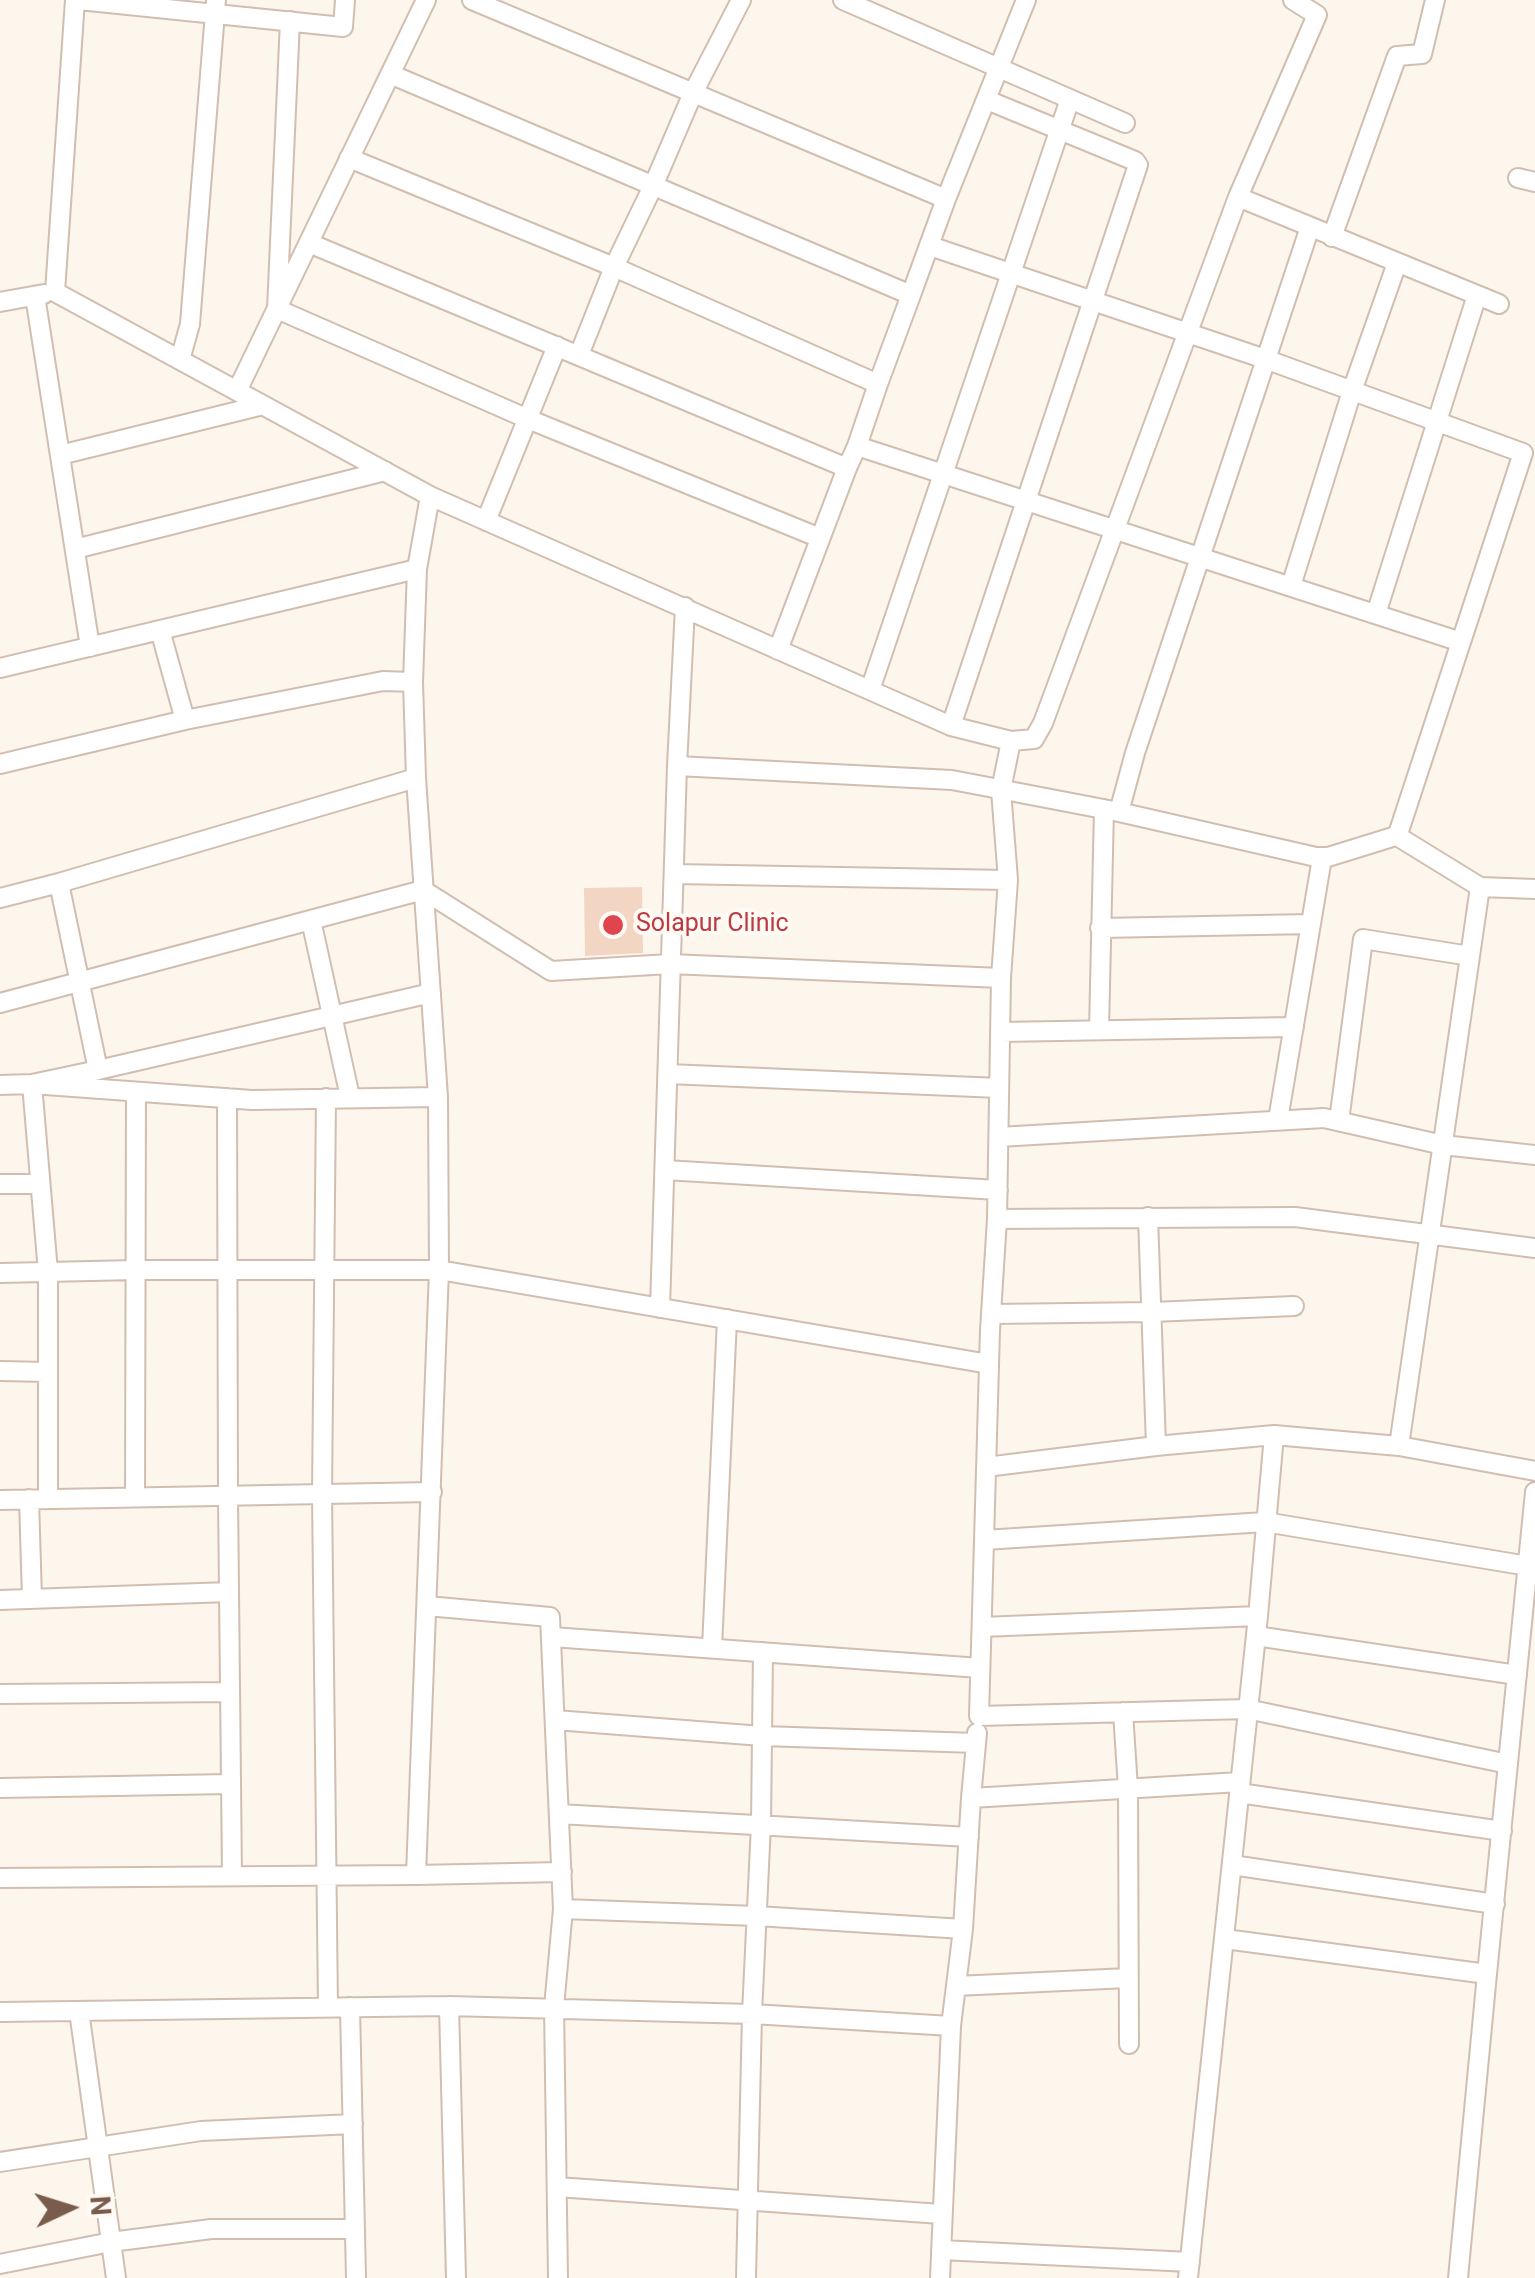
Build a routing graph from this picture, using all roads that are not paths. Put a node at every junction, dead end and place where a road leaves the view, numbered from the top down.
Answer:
1 (77, 0) edge
2 (345, 0) edge
3 (426, 0) edge
4 (472, 0) edge
5 (741, 0) edge
6 (843, 0) edge
7 (1026, 0) edge
8 (1294, 0) edge
9 (1435, 0) edge
10 (215, 7) edge
11 (290, 22) junction
12 (998, 69) junction
13 (390, 74) junction
14 (693, 93) junction
15 (1070, 99) junction
16 (986, 100) junction
17 (1125, 123) dead end
18 (1060, 130) junction
19 (350, 158) junction
20 (654, 184) junction
21 (1238, 197) junction
22 (946, 198) junction
23 (1310, 228) junction
24 (1332, 236) junction
25 (309, 243) junction
26 (930, 246) junction
27 (1397, 263) junction
28 (614, 267) junction
29 (1012, 274) junction
30 (55, 292) junction
31 (911, 294) junction
32 (1477, 295) junction
33 (35, 296) junction
34 (0, 302) edge
35 (1092, 302) junction
36 (1499, 304) dead end
37 (277, 309) junction
38 (1187, 334) junction
39 (557, 346) junction
40 (579, 355) junction
41 (1265, 359) junction
42 (180, 360) junction
43 (878, 384) junction
44 (1352, 390) junction
45 (237, 391) junction
46 (262, 405) junction
47 (528, 419) junction
48 (1438, 422) junction
49 (857, 446) junction
50 (60, 455) junction
51 (846, 468) junction
52 (385, 472) junction
53 (944, 475) junction
54 (430, 496) junction
55 (1026, 502) junction
56 (486, 521) junction
57 (1116, 530) junction
58 (820, 538) junction
59 (75, 550) junction
60 (1200, 556) junction
61 (416, 569) junction
62 (1291, 586) junction
63 (685, 608) junction
64 (1376, 614) junction
65 (160, 630) junction
66 (1461, 642) junction
67 (90, 647) junction
68 (778, 650) junction
69 (0, 668) edge
70 (413, 682) junction
71 (870, 690) junction
72 (185, 720) junction
73 (951, 726) junction
74 (1011, 741) junction
75 (0, 764) edge
76 (677, 766) junction
77 (416, 778) junction
78 (1000, 790) junction
79 (1112, 811) junction
80 (1399, 836) junction
81 (1322, 858) junction
82 (674, 874) junction
83 (1008, 880) junction
84 (59, 882) junction
85 (1480, 887) junction
86 (1535, 889) edge
87 (423, 890) junction
88 (0, 898) edge
89 (311, 920) junction
90 (1312, 924) junction
91 (1100, 928) junction
92 (1470, 956) junction
93 (670, 964) junction
94 (1001, 978) junction
95 (79, 980) junction
96 (431, 993) junction
97 (0, 1002) edge
98 (333, 1016) junction
99 (1294, 1027) junction
100 (1100, 1030) junction
101 (1000, 1032) junction
102 (98, 1070) junction
103 (668, 1074) junction
104 (32, 1084) junction
105 (0, 1085) edge
106 (1000, 1088) junction
107 (136, 1092) junction
108 (438, 1097) junction
109 (227, 1098) junction
110 (326, 1098) junction
111 (350, 1098) junction
112 (1278, 1120) junction
113 (1339, 1121) junction
114 (999, 1137) junction
115 (1443, 1145) junction
116 (1535, 1155) edge
117 (665, 1170) junction
118 (0, 1184) edge
119 (40, 1184) junction
120 (998, 1190) junction
121 (1148, 1217) junction
122 (998, 1218) junction
123 (1430, 1233) junction
124 (1535, 1248) edge
125 (136, 1270) junction
126 (227, 1270) junction
127 (324, 1270) junction
128 (439, 1270) junction
129 (48, 1272) junction
130 (0, 1273) edge
131 (1294, 1306) dead end
132 (660, 1308) junction
133 (1152, 1312) junction
134 (991, 1314) junction
135 (727, 1319) junction
136 (989, 1364) junction
137 (0, 1372) edge
138 (48, 1372) junction
139 (1274, 1435) junction
140 (1156, 1446) junction
141 (1399, 1446) junction
142 (986, 1466) junction
143 (1535, 1471) edge
144 (432, 1492) junction
145 (1535, 1492) edge
146 (322, 1494) junction
147 (228, 1496) junction
148 (135, 1497) junction
149 (38, 1499) junction
150 (0, 1500) edge
151 (1265, 1522) junction
152 (984, 1540) junction
153 (1528, 1566) junction
154 (229, 1592) junction
155 (32, 1599) junction
156 (0, 1600) edge
157 (427, 1606) junction
158 (1258, 1616) junction
159 (982, 1627) junction
160 (1256, 1636) junction
161 (552, 1637) junction
162 (712, 1648) junction
163 (762, 1652) junction
164 (980, 1668) junction
165 (1517, 1675) junction
166 (230, 1692) junction
167 (0, 1694) edge
168 (1247, 1709) junction
169 (1123, 1712) junction
170 (979, 1716) junction
171 (555, 1720) junction
172 (762, 1736) junction
173 (976, 1743) junction
174 (1508, 1764) junction
175 (231, 1784) junction
176 (0, 1788) edge
177 (1240, 1788) junction
178 (1128, 1789) junction
179 (971, 1798) junction
180 (559, 1814) junction
181 (761, 1824) junction
182 (1502, 1832) junction
183 (969, 1837) junction
184 (1232, 1864) junction
185 (562, 1872) junction
186 (326, 1874) junction
187 (416, 1875) junction
188 (232, 1876) junction
189 (0, 1878) edge
190 (1494, 1904) junction
191 (563, 1909) junction
192 (757, 1916) junction
193 (962, 1929) junction
194 (1225, 1939) junction
195 (1487, 1974) junction
196 (1128, 1978) junction
197 (956, 1986) junction
198 (449, 2006) junction
199 (350, 2007) junction
200 (328, 2008) junction
201 (554, 2008) junction
202 (79, 2010) junction
203 (0, 2012) edge
204 (752, 2014) junction
205 (952, 2026) junction
206 (1128, 2044) dead end
207 (353, 2124) junction
208 (98, 2146) junction
209 (0, 2162) edge
210 (557, 2187) junction
211 (748, 2201) junction
212 (941, 2214) junction
213 (355, 2229) junction
214 (111, 2242) junction
215 (941, 2250) junction
216 (0, 2264) edge
217 (1189, 2270) edge
218 (116, 2278) edge
219 (356, 2278) edge
220 (456, 2278) edge
221 (558, 2278) edge
222 (746, 2278) edge
223 (940, 2278) edge
224 (1458, 2278) edge

1 - 10 street
1 - 30 street
2 - 11 street
3 - 13 street
4 - 14 street
5 - 14 street
6 - 12 street
7 - 12 street
8 - 21 street
9 - 24 street
10 - 11 street
10 - 42 street
11 - 37 street
12 - 15 street
12 - 16 street
13 - 19 street
13 - 20 street
14 - 20 street
14 - 22 street
15 - 17 street
15 - 18 street
16 - 18 street
16 - 22 street
18 - 29 street
18 - 35 street
19 - 25 street
19 - 28 street
20 - 28 street
20 - 31 street
21 - 23 street
21 - 38 street
22 - 26 street
23 - 24 street
23 - 41 street
24 - 27 street
25 - 37 street
25 - 39 street
26 - 29 street
26 - 31 street
27 - 32 street
27 - 44 street
28 - 40 street
28 - 43 street
29 - 35 street
29 - 53 street
30 - 33 street
30 - 42 street
31 - 43 street
32 - 36 street
32 - 48 street
33 - 34 street
33 - 50 street
35 - 38 street
35 - 55 street
37 - 45 street
37 - 47 street
38 - 41 street
38 - 57 street
39 - 40 street
39 - 47 street
40 - 51 street
41 - 44 street
41 - 60 street
42 - 45 street
43 - 49 street
44 - 48 street
44 - 62 street
45 - 46 street
46 - 50 street
46 - 52 street
47 - 56 street
47 - 58 street
48 - 64 street
48 - 66 street
49 - 51 street
49 - 53 street
50 - 59 street
51 - 58 street
52 - 54 street
52 - 59 street
53 - 55 street
53 - 71 street
54 - 56 street
54 - 61 street
55 - 57 street
55 - 73 street
56 - 63 street
57 - 60 street
57 - 74 street
58 - 68 street
59 - 67 street
60 - 62 street
60 - 79 street
61 - 65 street
61 - 70 street
62 - 64 street
63 - 68 street
63 - 76 street
64 - 66 street
65 - 67 street
65 - 72 street
66 - 80 street
67 - 69 street
68 - 71 street
70 - 72 street
70 - 77 street
71 - 73 street
72 - 75 street
73 - 74 street
74 - 78 street
76 - 78 street
76 - 82 street
77 - 84 street
77 - 87 street
78 - 79 street
78 - 83 street
79 - 81 street
79 - 91 street
80 - 81 street
80 - 85 street
81 - 90 street
82 - 83 street
82 - 93 street
83 - 94 street
84 - 88 street
84 - 95 street
85 - 86 street
85 - 92 street
87 - 89 street
87 - 93 street
87 - 96 street
89 - 95 street
89 - 98 street
90 - 91 street
90 - 99 street
91 - 100 street
92 - 113 street
92 - 115 street
93 - 94 street
93 - 103 street
94 - 101 street
95 - 97 street
95 - 102 street
96 - 98 street
96 - 108 street
98 - 102 street
98 - 111 street
99 - 100 street
99 - 112 street
100 - 101 street
101 - 106 street
102 - 104 street
103 - 106 street
103 - 117 street
104 - 105 street
104 - 107 street
104 - 119 street
106 - 114 street
107 - 109 street
107 - 125 street
108 - 111 street
108 - 128 street
109 - 110 street
109 - 126 street
110 - 111 street
110 - 127 street
112 - 113 street
112 - 114 street
113 - 115 street
114 - 120 street
115 - 116 street
115 - 123 street
117 - 120 street
117 - 132 street
118 - 119 street
119 - 129 street
120 - 122 street
121 - 122 street
121 - 123 street
121 - 133 street
122 - 134 street
123 - 124 street
123 - 141 street
125 - 126 street
125 - 129 street
125 - 148 street
126 - 127 street
126 - 147 street
127 - 128 street
127 - 146 street
128 - 132 street
128 - 144 street
129 - 130 street
129 - 138 street
131 - 133 street
132 - 135 street
133 - 134 street
133 - 140 street
134 - 136 street
135 - 136 street
135 - 162 street
136 - 142 street
137 - 138 street
138 - 149 street
139 - 140 street
139 - 141 street
139 - 151 street
140 - 142 street
141 - 143 street
142 - 152 street
144 - 146 street
144 - 157 street
145 - 153 street
146 - 147 street
146 - 186 street
147 - 148 street
147 - 154 street
148 - 149 street
149 - 150 street
149 - 155 street
151 - 152 street
151 - 153 street
151 - 158 street
152 - 159 street
153 - 165 street
154 - 155 street
154 - 166 street
155 - 156 street
157 - 161 street
157 - 187 street
158 - 159 street
158 - 160 street
159 - 164 street
160 - 165 street
160 - 168 street
161 - 162 street
161 - 171 street
162 - 163 street
163 - 164 street
163 - 172 street
164 - 170 street
165 - 174 street
166 - 167 street
166 - 175 street
168 - 169 street
168 - 174 street
168 - 177 street
169 - 170 street
169 - 178 street
170 - 173 street
171 - 172 street
171 - 180 street
172 - 173 street
172 - 181 street
173 - 179 street
174 - 182 street
175 - 176 street
175 - 188 street
177 - 178 street
177 - 182 street
177 - 184 street
178 - 179 street
178 - 196 street
179 - 183 street
180 - 181 street
180 - 185 street
181 - 183 street
181 - 192 street
182 - 190 street
183 - 193 street
184 - 190 street
184 - 194 street
185 - 187 street
185 - 191 street
186 - 187 street
186 - 188 street
186 - 200 street
188 - 189 street
190 - 195 street
191 - 192 street
191 - 201 street
192 - 193 street
192 - 204 street
193 - 197 street
194 - 195 street
194 - 217 street
195 - 224 street
196 - 197 street
196 - 206 street
197 - 205 street
198 - 199 street
198 - 201 street
198 - 220 street
199 - 200 street
199 - 207 street
200 - 202 street
201 - 204 street
201 - 210 street
202 - 203 street
202 - 208 street
204 - 205 street
204 - 211 street
205 - 212 street
207 - 208 street
207 - 213 street
208 - 209 street
208 - 214 street
210 - 211 street
210 - 221 street
211 - 212 street
211 - 222 street
212 - 215 street
213 - 214 street
213 - 219 street
214 - 216 street
214 - 218 street
215 - 217 street
215 - 223 street

